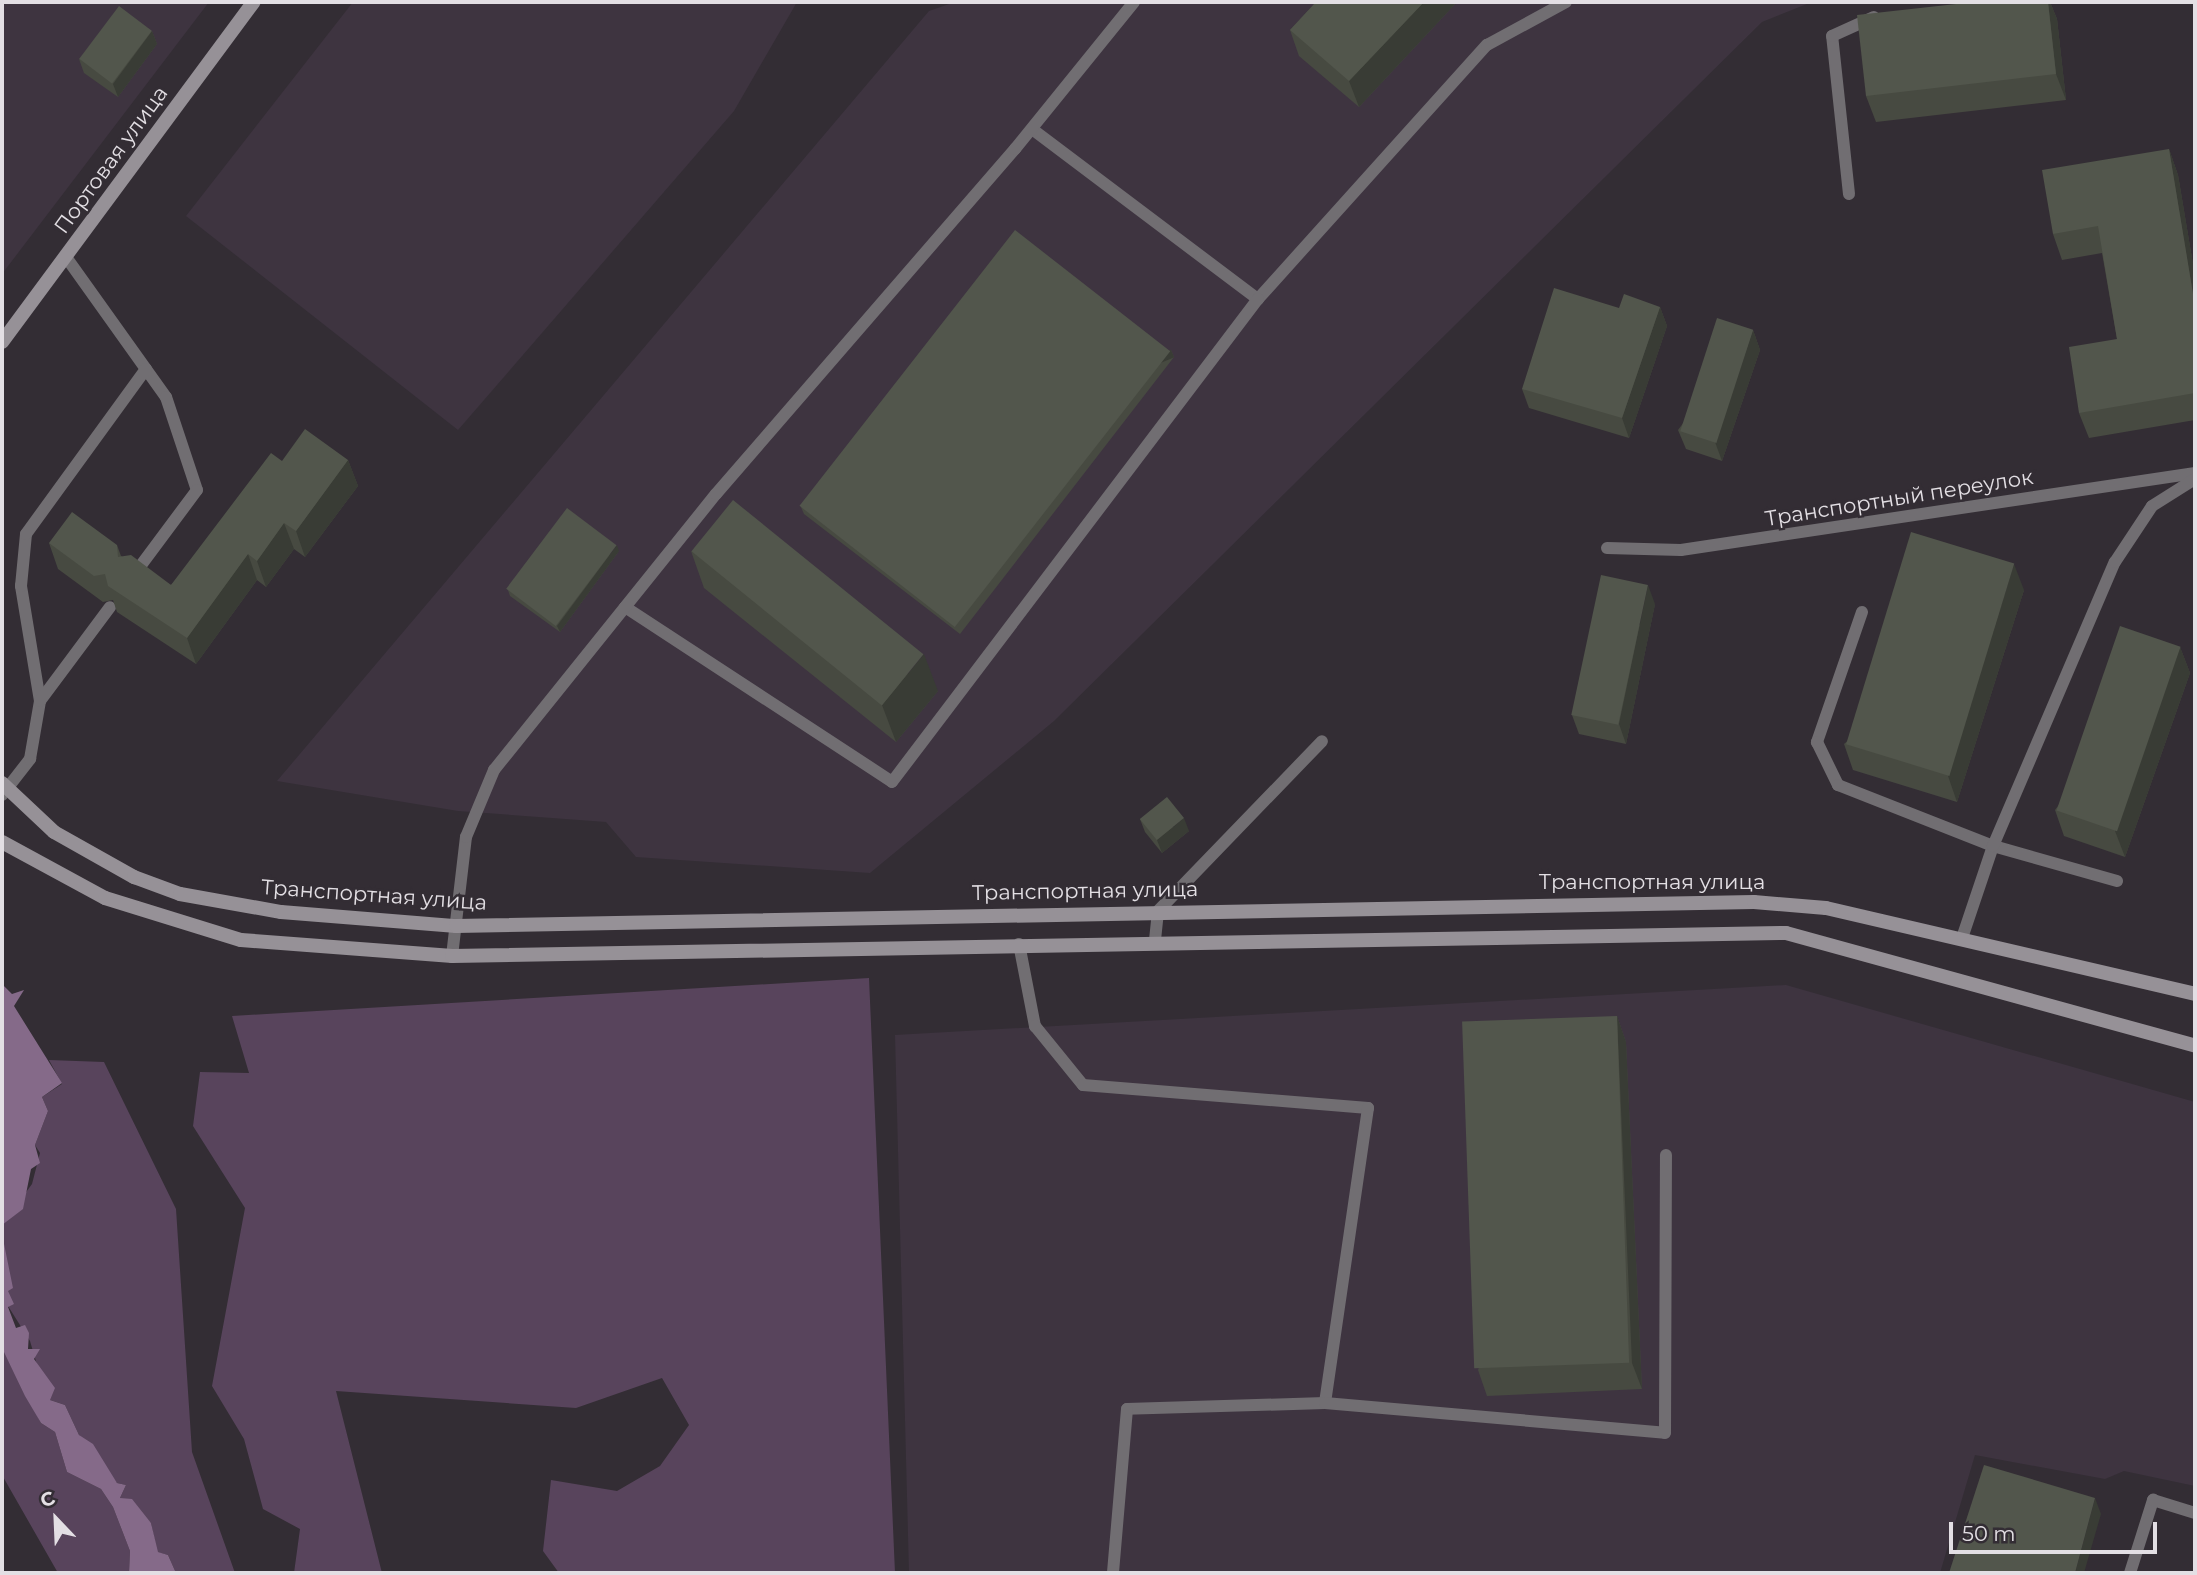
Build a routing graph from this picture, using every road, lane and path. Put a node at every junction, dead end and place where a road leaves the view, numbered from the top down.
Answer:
1 (254, 2) edge
2 (1134, 2) edge
3 (1566, 2) edge
4 (1890, 15) edge
5 (1032, 129) junction
6 (1849, 194) dead end
7 (66, 257) junction
8 (1258, 299) junction
9 (2, 342) edge
10 (146, 369) junction
11 (2195, 476) edge
12 (1607, 548) dead end
13 (133, 576) edge
14 (110, 607) edge
15 (625, 607) junction
16 (1862, 612) dead end
17 (40, 701) junction
18 (1322, 741) dead end
19 (4, 789) edge
20 (2, 842) edge
21 (1993, 846) junction
22 (2117, 881) dead end
23 (1158, 911) junction
24 (456, 926) junction
25 (1962, 938) junction
26 (1155, 940) junction
27 (1018, 944) junction
28 (452, 956) junction
29 (2195, 994) edge
30 (2195, 1046) edge
31 (1666, 1155) dead end
32 (1325, 1404) junction
33 (2195, 1513) edge
34 (1113, 1573) edge
35 (2130, 1573) edge

1 - 7 main road, Портовая улица
2 - 5 lane
3 - 8 lane
4 - 6 lane
5 - 8 lane
5 - 15 lane
7 - 9 main road, Портовая улица
7 - 10 lane
8 - 15 lane
10 - 13 lane
10 - 17 lane
11 - 12 lane, Транспортный переулок
11 - 21 lane
14 - 17 lane
15 - 24 lane
16 - 21 lane
17 - 19 lane
18 - 23 lane
19 - 24 main road, Транспортная улица
20 - 28 main road
21 - 22 lane
21 - 25 lane
23 - 24 main road, Транспортная улица
23 - 25 main road, Транспортная улица
23 - 26 lane
24 - 28 lane
25 - 29 main road, Транспортная улица
26 - 27 main road
26 - 30 main road
27 - 28 main road
27 - 32 lane
31 - 32 lane
32 - 34 lane
33 - 35 lane

